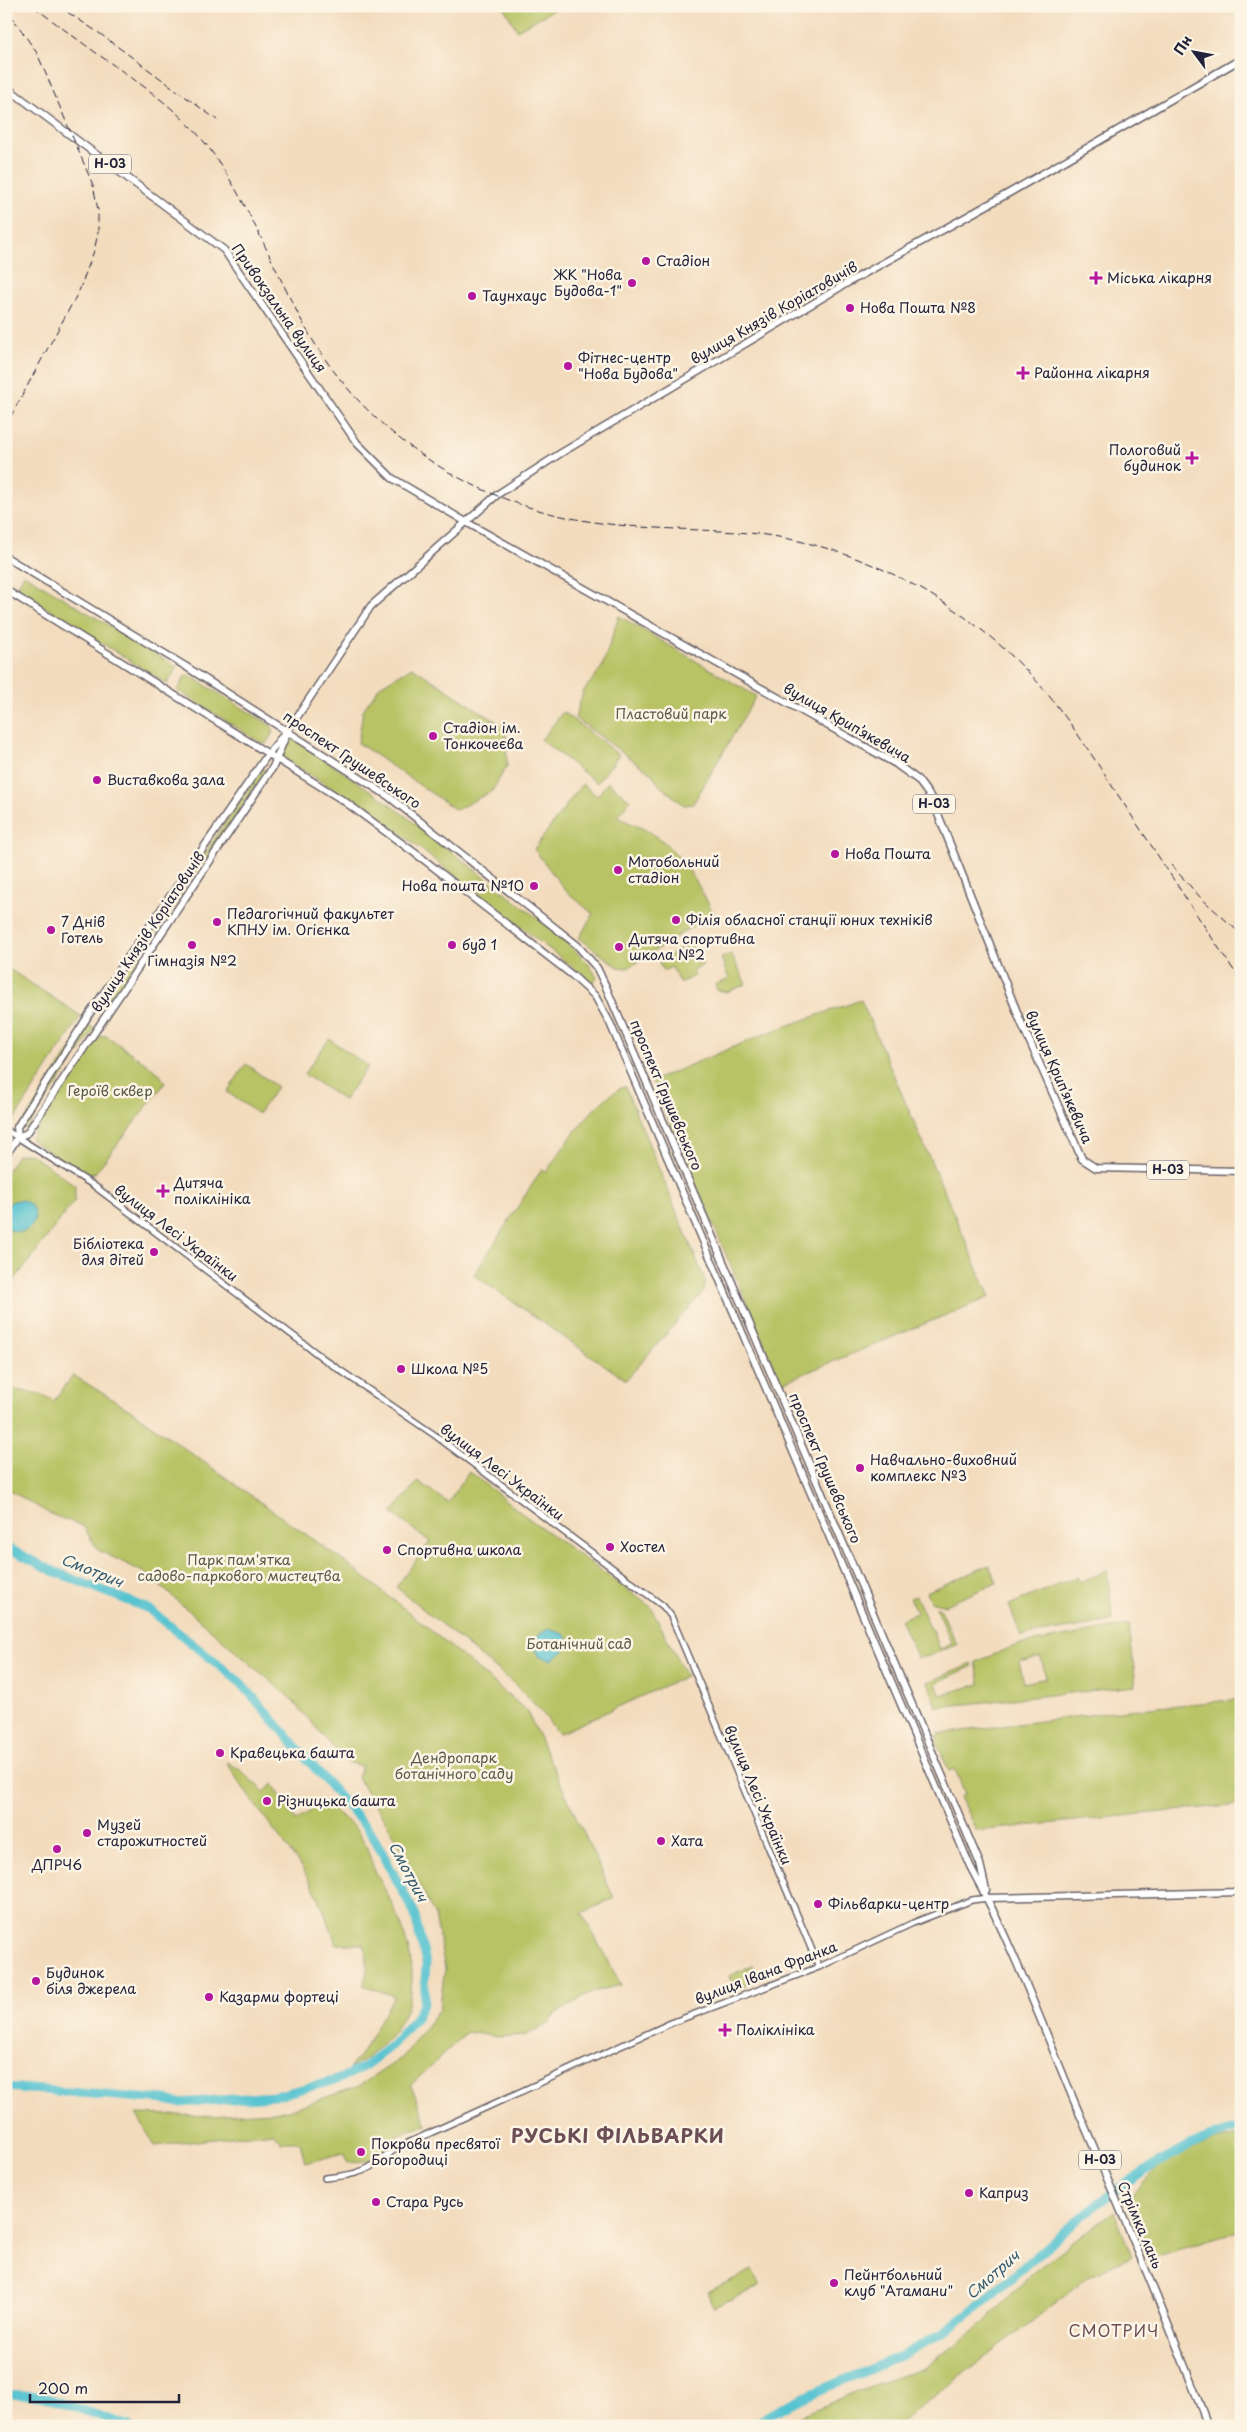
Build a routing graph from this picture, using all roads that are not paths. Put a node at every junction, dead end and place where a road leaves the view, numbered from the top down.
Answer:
1 (1241, 59) edge
2 (6, 87) edge
3 (466, 522) junction
4 (6, 557) edge
5 (6, 590) edge
6 (287, 732) junction
7 (268, 754) junction
8 (278, 760) junction
9 (6, 1130) edge
10 (18, 1137) junction
11 (6, 1155) edge
12 (1241, 1170) edge
13 (1241, 1892) edge
14 (988, 1898) junction
15 (819, 1967) junction
16 (1045, 2031) joint
17 (325, 2178) dead end
18 (1208, 2426) edge

1 - 3 main road, вулиця Князів Коріатовичів
2 - 3 main road, Привокзальна вулиця / Н-03
3 - 6 main road, вулиця Князів Коріатовичів
3 - 12 main road, вулиця Крипʼякевича / Н-03
4 - 6 main road, проспект Грушевського
5 - 7 main road, проспект Грушевського
6 - 7 main road, вулиця Князів Коріатовичів
6 - 8 main road, вулиця Князів Коріатовичів
6 - 14 main road, проспект Грушевського
7 - 8 main road, проспект Грушевського
7 - 10 main road, вулиця Князів Коріатовичів
8 - 10 main road, вулиця Князів Коріатовичів
8 - 14 main road, проспект Грушевського
9 - 10 street, вулиця Лесі Українки
10 - 11 main road, вулиця Князів Коріатовичів
10 - 15 street, вулиця Лесі Українки
13 - 14 main road, вулиця Івана Франка
14 - 15 street, вулиця Івана Франка
14 - 16 main road, проспект Грушевського / Н-03
15 - 17 street, вулиця Івана Франка
16 - 18 main road, Стрімка лань / Н-03

